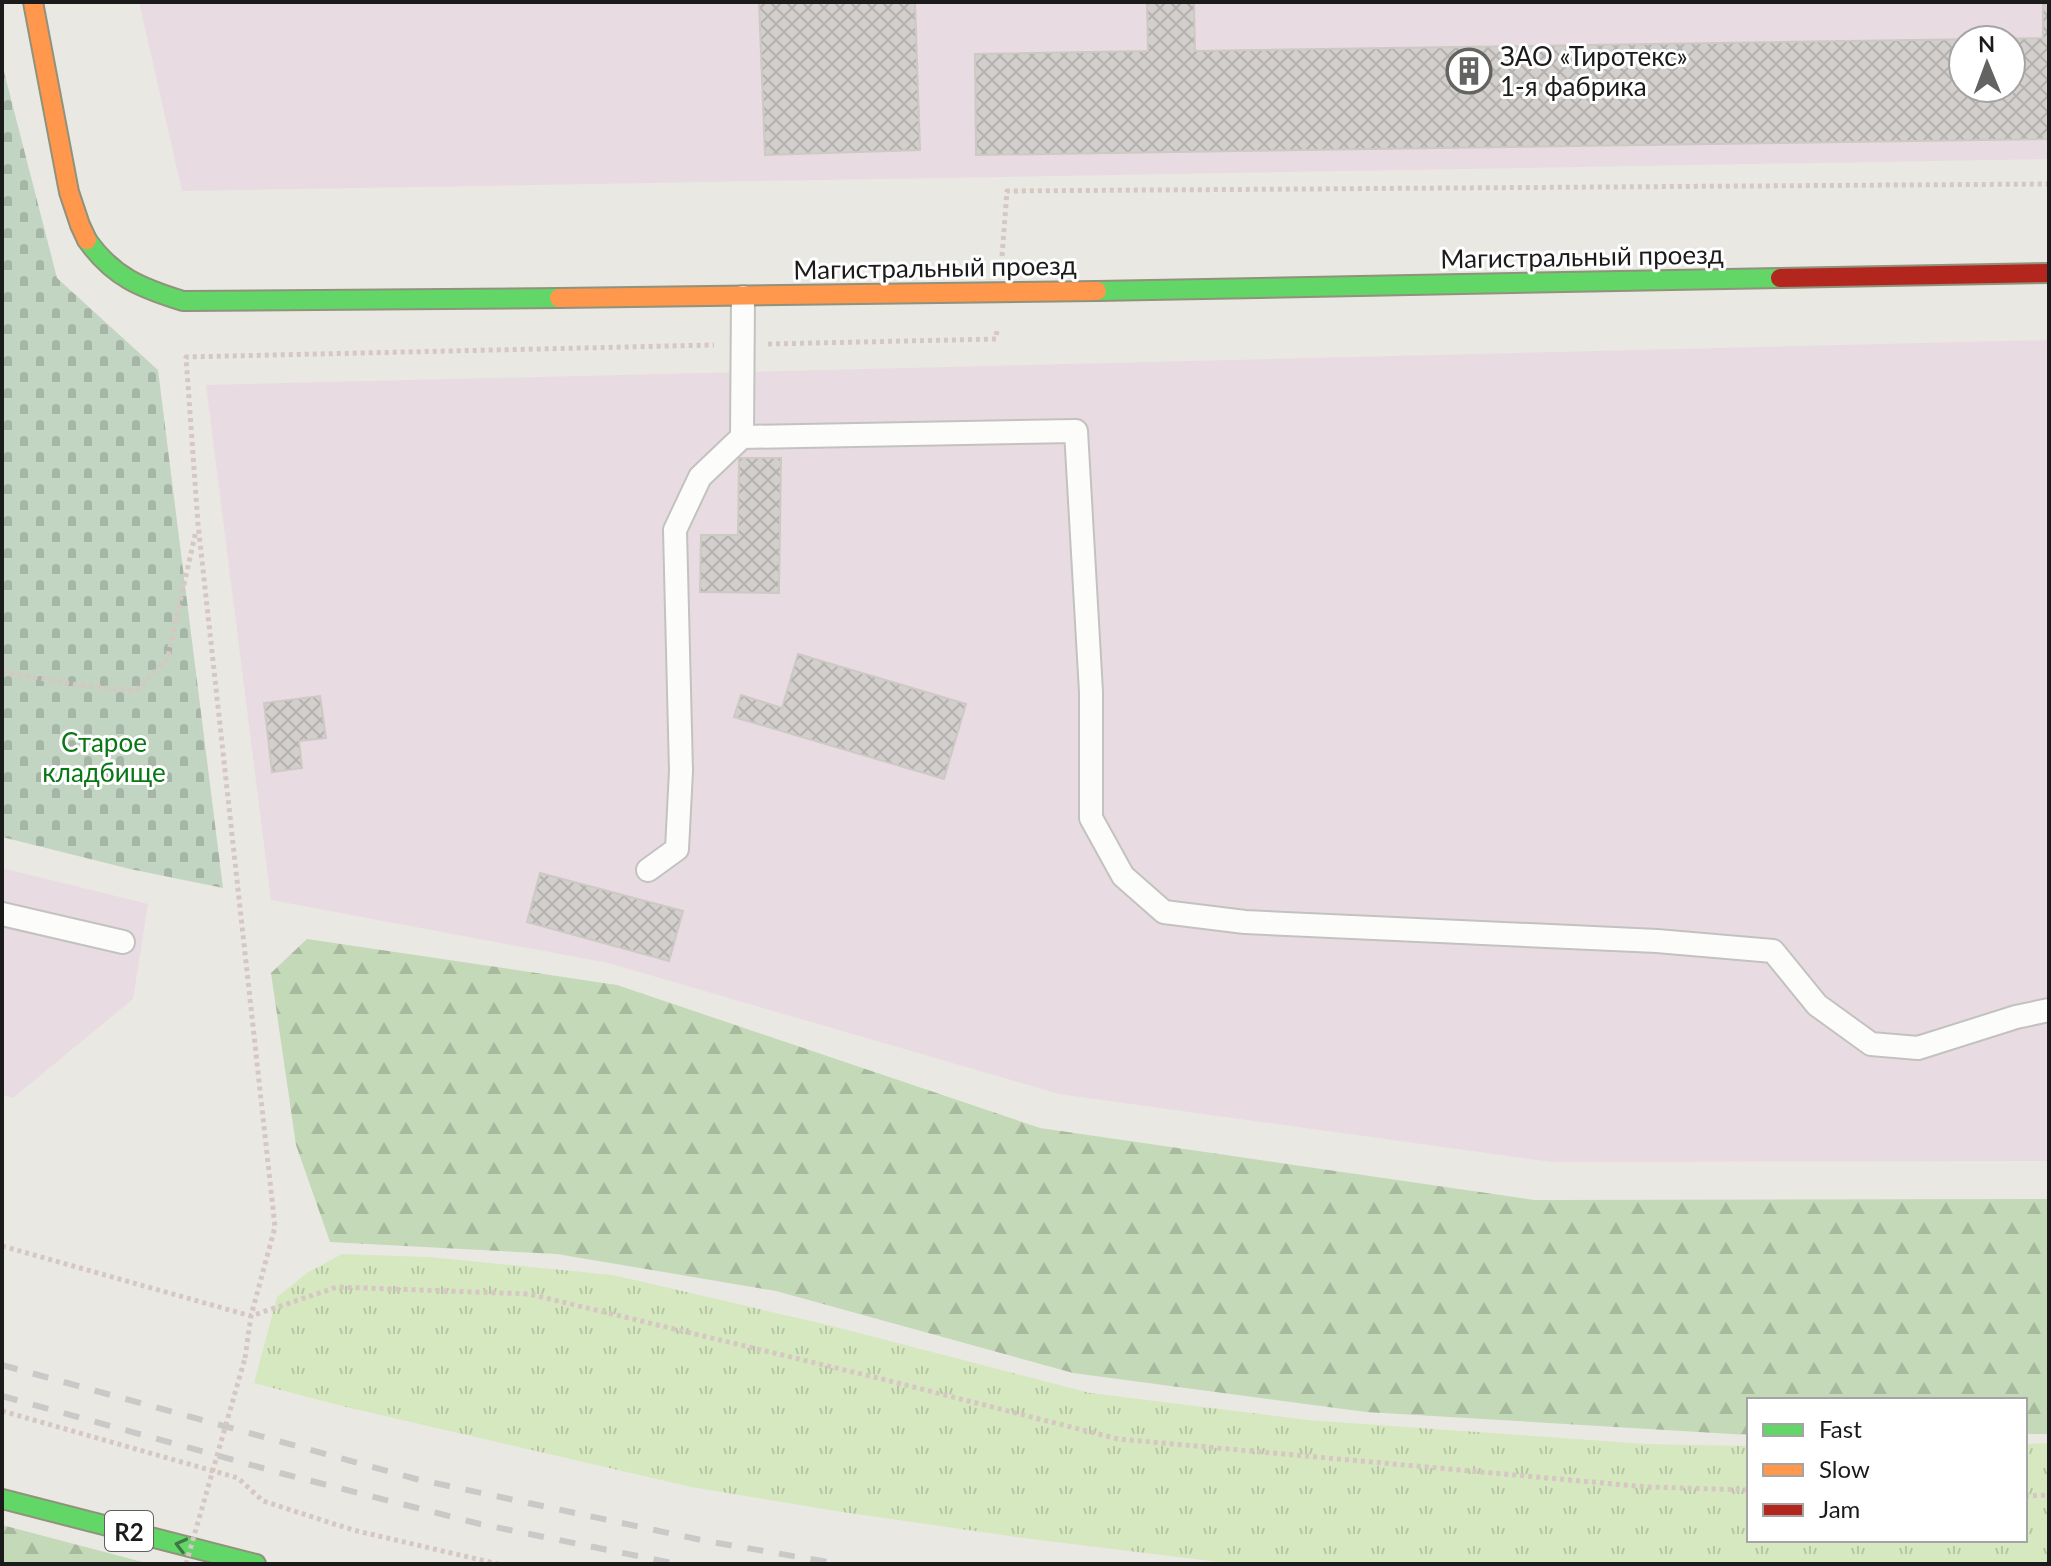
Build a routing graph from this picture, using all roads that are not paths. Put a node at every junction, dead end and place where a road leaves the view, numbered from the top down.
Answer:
1 (33, 2) edge
2 (2049, 273) edge
3 (743, 297) junction
4 (742, 437) junction
5 (648, 870) dead end
6 (2, 914) edge
7 (123, 942) dead end
8 (2049, 1010) edge
9 (2, 1499) edge
10 (256, 1564) edge

1 - 3 street, Магистральный проезд
2 - 3 street, Магистральный проезд
3 - 4 lane
4 - 5 lane
4 - 8 lane
6 - 7 lane
10 -> 9 street, R2

